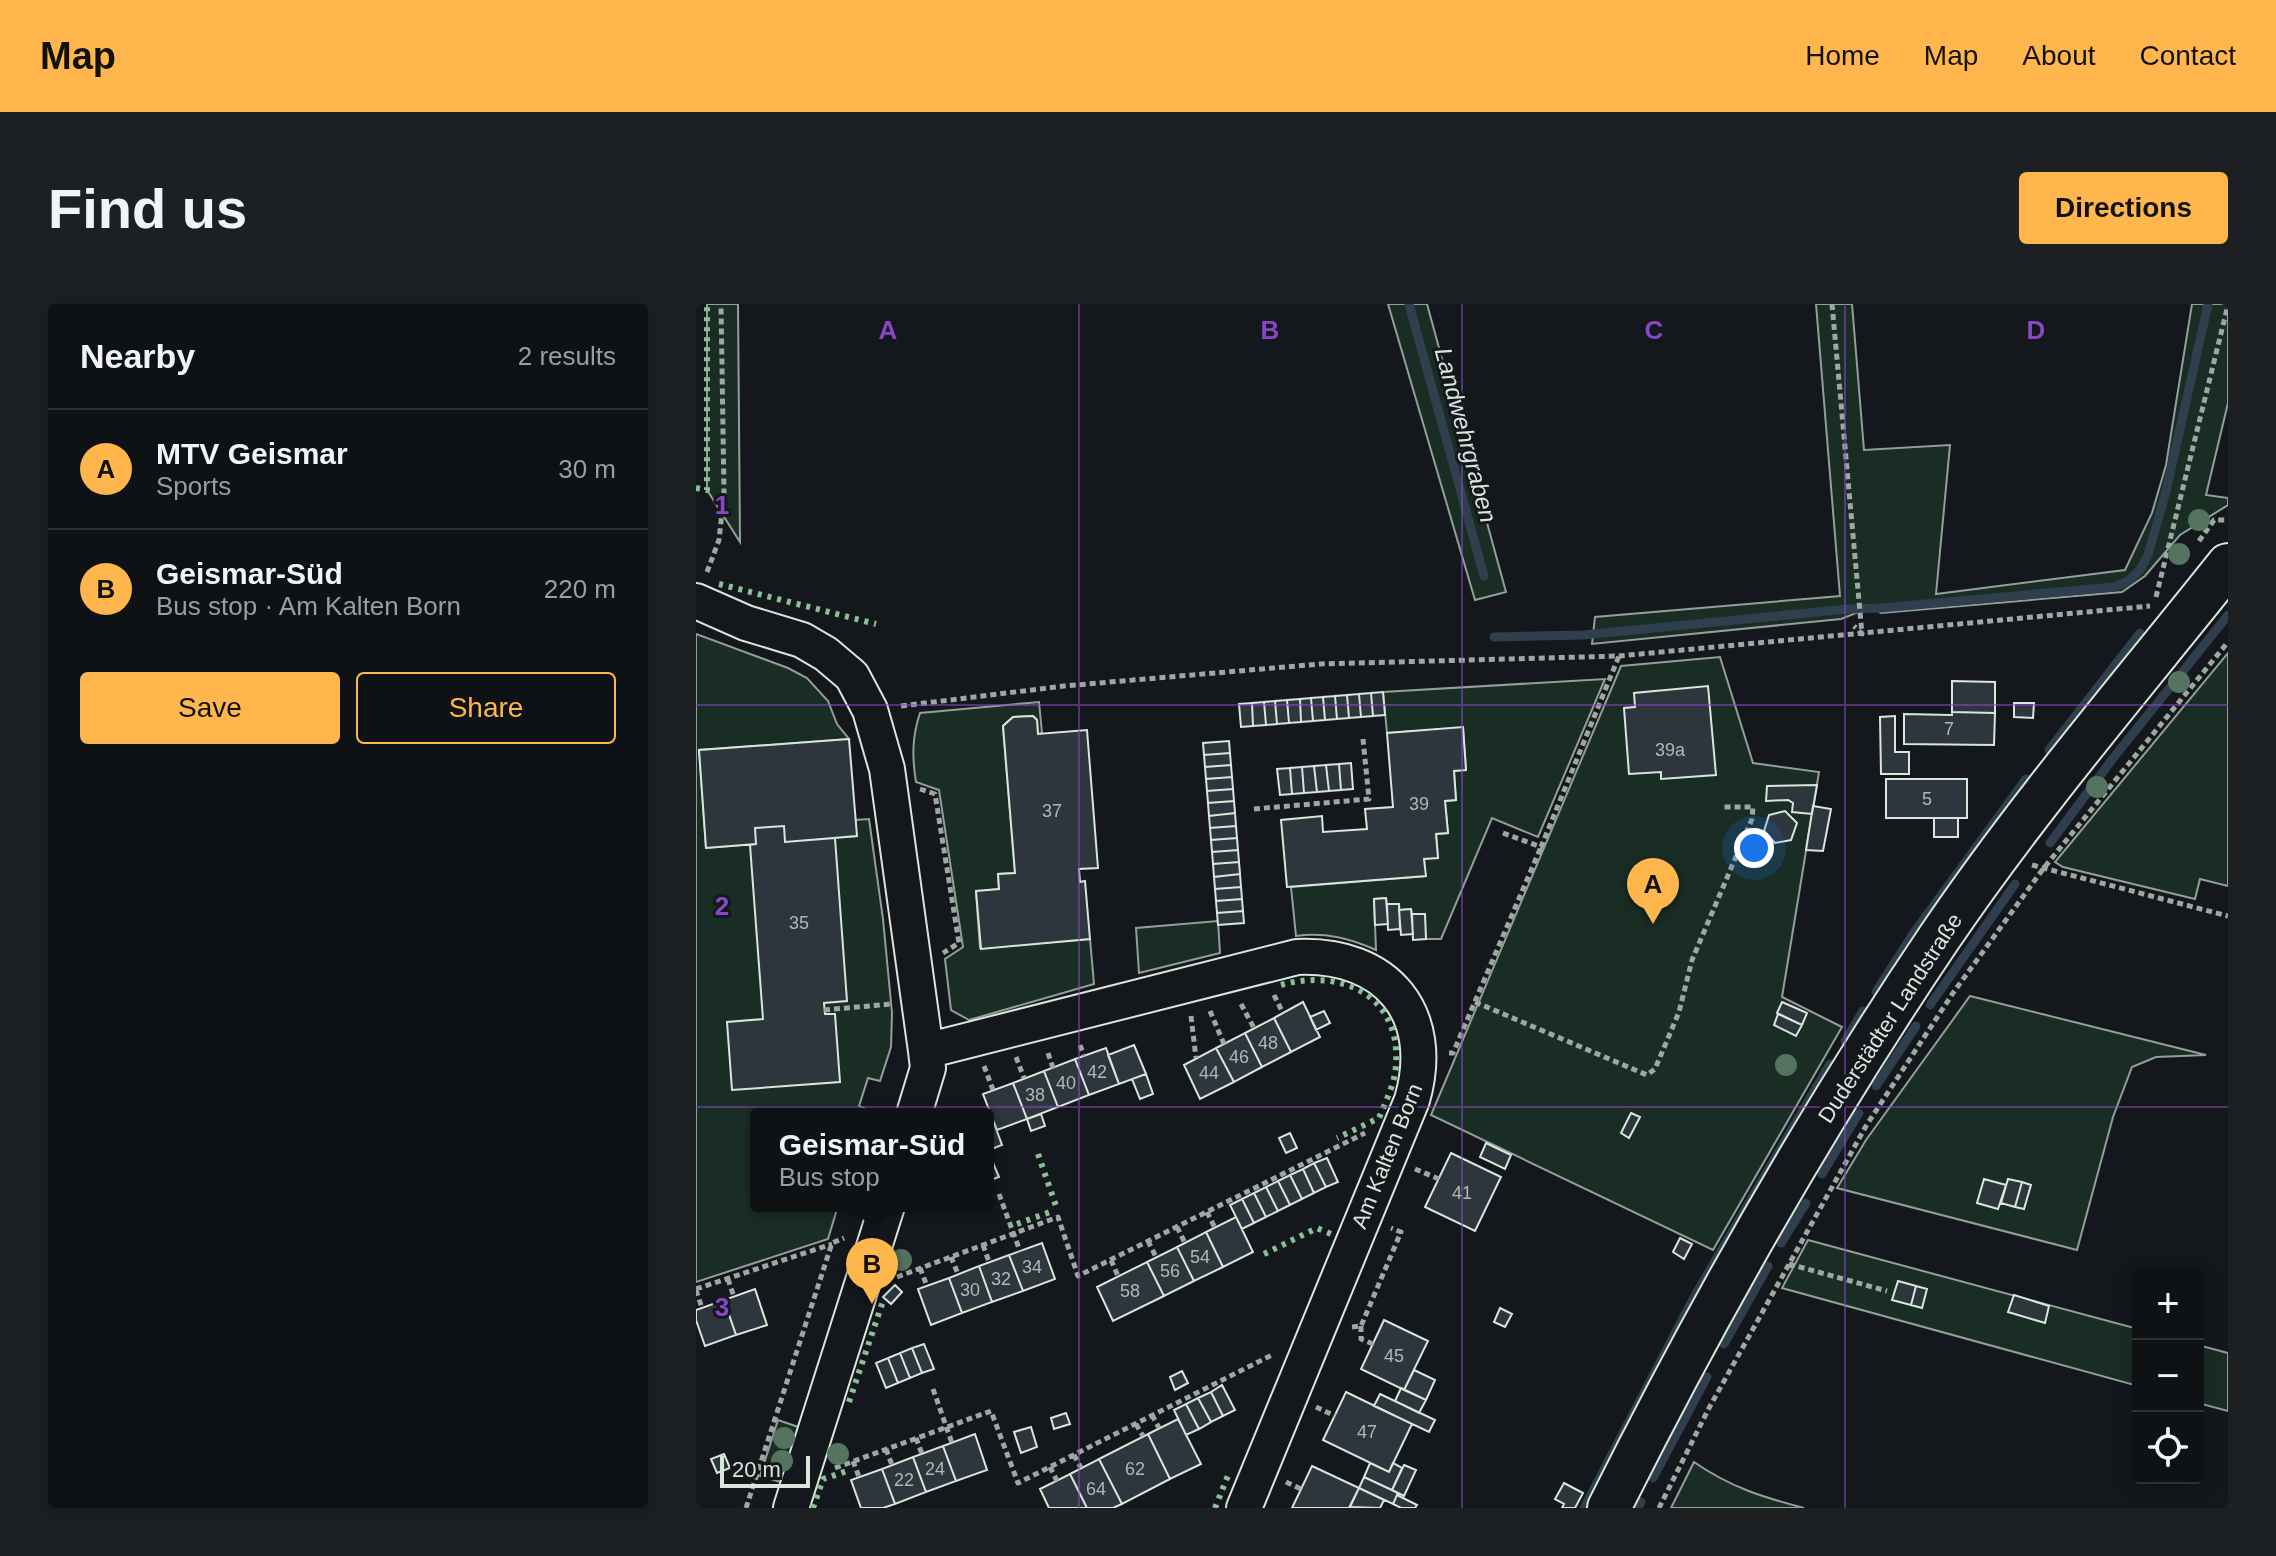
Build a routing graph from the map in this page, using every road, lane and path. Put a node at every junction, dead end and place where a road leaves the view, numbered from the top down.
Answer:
1 (721, 304) edge
2 (1832, 304) edge
3 (2228, 305) edge
4 (2228, 565) edge
5 (700, 591) edge
6 (1854, 626) dead end
7 (1862, 634) junction
8 (2228, 642) edge
9 (1619, 656) junction
10 (873, 718) junction
11 (1363, 739) dead end
12 (888, 780) junction
13 (1724, 807) dead end
14 (1254, 809) dead end
15 (1503, 833) dead end
16 (1541, 847) junction
17 (2001, 852) junction
18 (2043, 869) junction
19 (2228, 916) edge
20 (1177, 986) junction
21 (918, 987) junction
22 (1475, 1002) junction
23 (824, 1010) dead end
24 (926, 1051) junction
25 (1420, 1054) junction
26 (1196, 1058) dead end
27 (916, 1108) edge
28 (1395, 1142) junction
29 (999, 1194) dead end
30 (1207, 1212) junction
31 (884, 1214) edge
32 (1177, 1227) junction
33 (1215, 1228) dead end
34 (1013, 1234) junction
35 (1148, 1241) junction
36 (832, 1243) junction
37 (1185, 1243) dead end
38 (983, 1245) junction
39 (1020, 1251) dead end
40 (951, 1257) junction
41 (1156, 1257) dead end
42 (1111, 1260) junction
43 (989, 1262) dead end
44 (1789, 1264) junction
45 (920, 1268) junction
46 (866, 1272) junction
47 (958, 1274) dead end
48 (1118, 1276) dead end
49 (728, 1279) junction
50 (927, 1286) dead end
51 (696, 1290) edge
52 (1887, 1291) dead end
53 (734, 1297) dead end
54 (702, 1308) dead end
55 (1361, 1326) dead end
56 (1373, 1344) dead end
57 (1303, 1364) junction
58 (933, 1389) dead end
59 (1152, 1415) junction
60 (1136, 1424) junction
61 (947, 1427) junction
62 (1159, 1428) dead end
63 (1143, 1436) dead end
64 (916, 1438) junction
65 (952, 1443) dead end
66 (886, 1449) junction
67 (922, 1454) dead end
68 (1074, 1455) junction
69 (853, 1461) junction
70 (892, 1465) dead end
71 (804, 1466) junction
72 (1050, 1467) junction
73 (1081, 1468) dead end
74 (859, 1477) dead end
75 (1057, 1481) dead end
76 (746, 1508) edge
77 (791, 1508) edge
78 (1244, 1508) edge
79 (1609, 1508) edge
80 (1659, 1508) edge

1 - 5 path
2 - 7 path
3 - 7 path
4 - 17 main road, Duderstädter Landstraße
5 - 10 street
6 - 7 path
7 - 9 path
8 - 18 path
9 - 10 path
9 - 16 path
10 - 12 street
11 - 14 path
12 - 21 street
12 - 21 path
13 - 22 path
15 - 16 path
16 - 22 path
17 - 18 path
17 - 79 main road, Duderstädter Landstraße
18 - 19 path
18 - 44 path
20 - 24 street, Am Kalten Born
20 - 25 street, Am Kalten Born
20 - 26 path
21 - 23 path
21 - 24 street
22 - 25 path
24 - 27 street
25 - 28 street, Am Kalten Born
28 - 30 path
28 - 57 street, Am Kalten Born
29 - 34 path
30 - 32 path
30 - 33 path
31 - 36 path
31 - 46 street
32 - 35 path
32 - 37 path
34 - 38 path
34 - 39 path
34 - 42 path
35 - 41 path
35 - 42 path
36 - 49 path
36 - 76 path
38 - 40 path
38 - 43 path
40 - 45 path
40 - 47 path
42 - 48 path
44 - 52 path
44 - 80 path
45 - 46 path
45 - 50 path
46 - 71 street
49 - 51 path
49 - 53 path
51 - 54 path
55 - 56 path
57 - 59 path
57 - 78 street, Am Kalten Born
58 - 61 path
59 - 60 path
59 - 62 path
60 - 63 path
60 - 68 path
61 - 64 path
61 - 65 path
61 - 72 path
64 - 66 path
64 - 67 path
66 - 69 path
66 - 70 path
68 - 72 path
68 - 73 path
69 - 71 path
69 - 74 path
71 - 77 street
72 - 75 path

